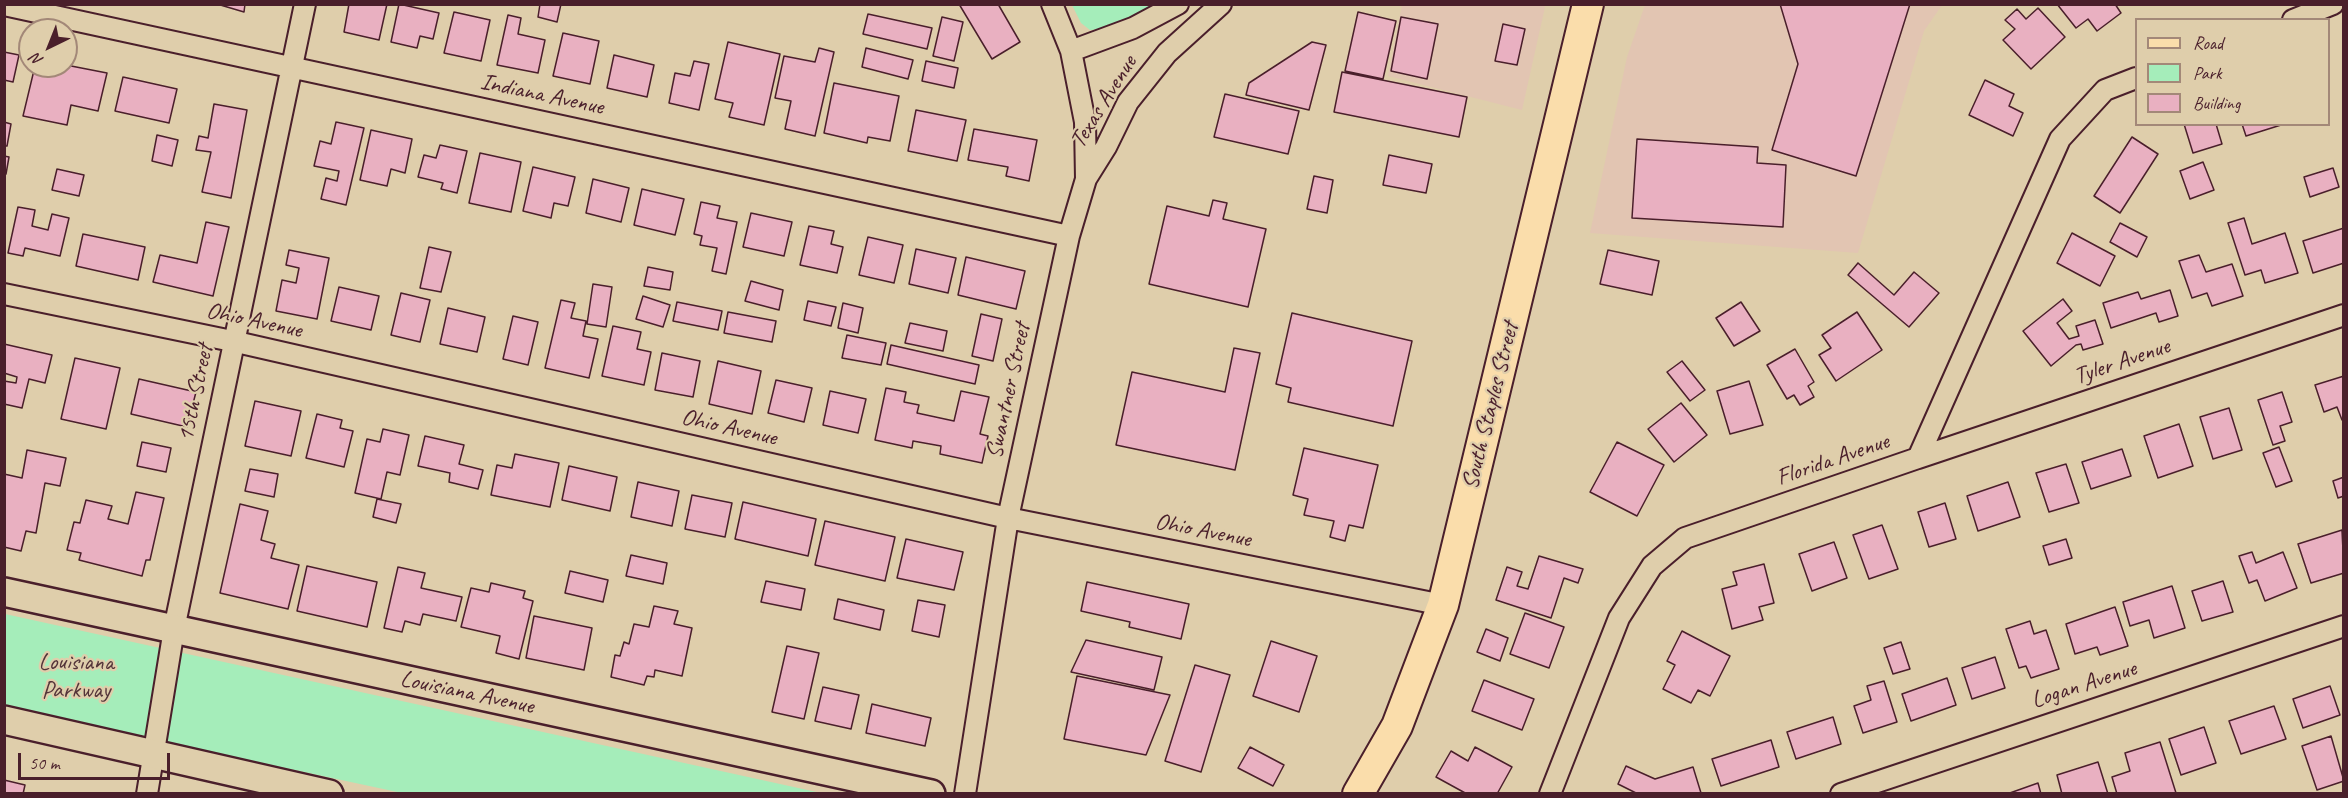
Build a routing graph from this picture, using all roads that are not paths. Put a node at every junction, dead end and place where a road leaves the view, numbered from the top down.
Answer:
1 (304, 4) edge
2 (1052, 4) edge
3 (1178, 4) edge
4 (1221, 4) edge
5 (1588, 4) edge
6 (2333, 4) edge
7 (4, 5) edge
8 (2298, 18) edge
9 (1071, 51) junction
10 (291, 67) junction
11 (2135, 78) edge
12 (1086, 179) junction
13 (1069, 236) junction
14 (4, 294) edge
15 (2343, 315) edge
16 (232, 341) junction
17 (1918, 458) junction
18 (1008, 518) junction
19 (4, 591) edge
20 (1443, 605) junction
21 (2343, 626) edge
22 (174, 629) junction
23 (4, 720) edge
24 (155, 753) junction
25 (147, 794) edge
26 (329, 794) edge
27 (931, 794) edge
28 (964, 794) edge
29 (1358, 794) edge
30 (1550, 794) edge
31 (1841, 794) edge

1 - 10 street, 15th Street
2 - 9 street, Swantner Street
3 - 9 street, Texas Avenue
4 - 12 street, Texas Avenue
5 - 20 main road, South Staples Street
6 - 8 street
7 - 10 street, Indiana Avenue
9 - 12 street, Swantner Street
10 - 13 street, Indiana Avenue
10 - 16 street, 15th Street
11 - 17 street, Florida Avenue
12 - 13 street, Swantner Street
13 - 18 street, Swantner Street
14 - 16 street, Ohio Avenue
15 - 17 street, Tyler Avenue
16 - 18 street, Ohio Avenue
16 - 22 street, 15th Street
17 - 30 street, Florida Avenue
18 - 20 street, Ohio Avenue
18 - 28 street, Swantner Street
19 - 22 main road, Louisiana Avenue
20 - 29 main road, South Staples Street
21 - 31 street, Logan Avenue
22 - 24 street, 15th Street
22 - 27 main road, Louisiana Avenue
23 - 24 main road
24 - 25 street, 15th Street
24 - 26 main road

